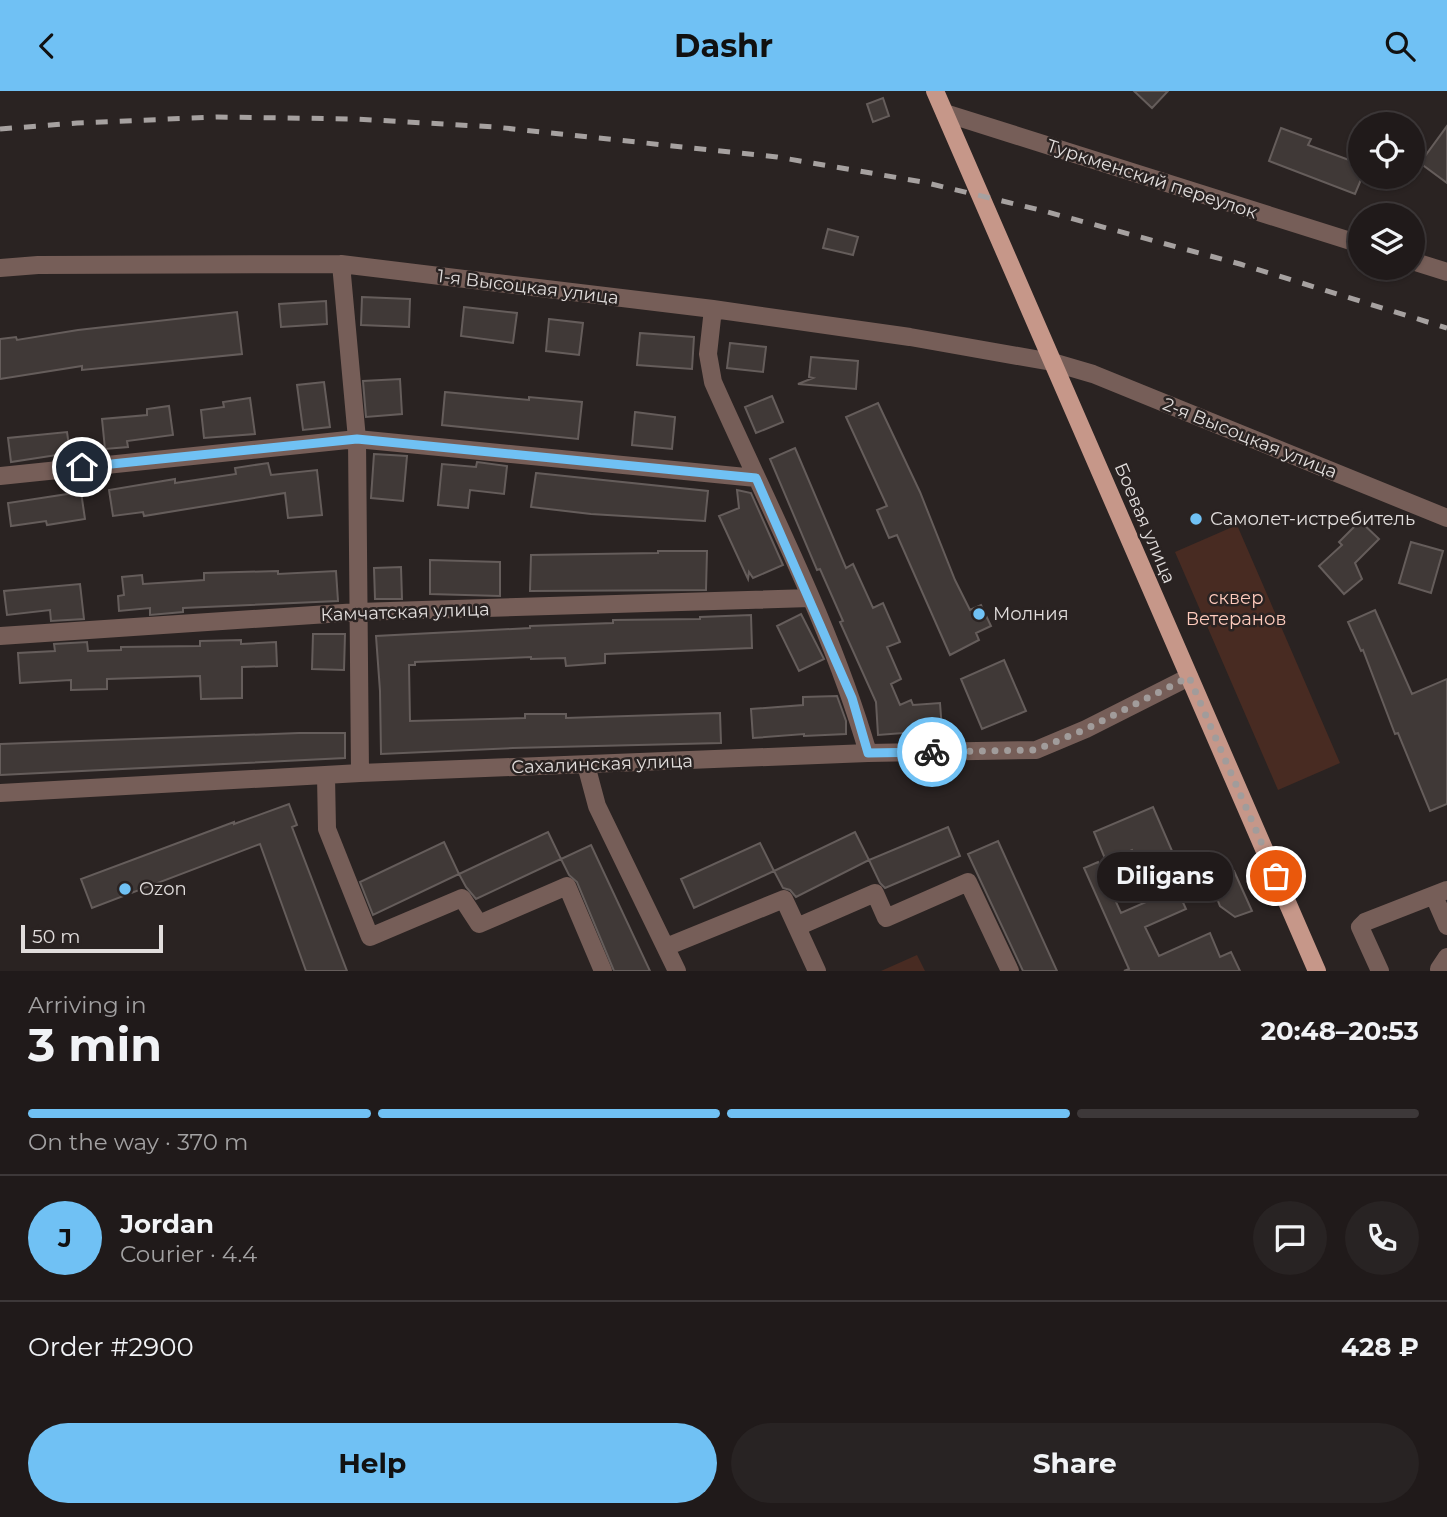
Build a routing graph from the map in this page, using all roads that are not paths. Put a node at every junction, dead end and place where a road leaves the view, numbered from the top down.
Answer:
1 (935, 91) edge
2 (945, 113) junction
3 (1348, 240) edge
4 (341, 264) junction
5 (1425, 265) edge
6 (0, 268) edge
7 (1447, 272) edge
8 (713, 309) junction
9 (1052, 362) junction
10 (357, 439) junction
11 (0, 476) edge
12 (756, 478) junction
13 (1447, 518) edge
14 (810, 598) junction
15 (358, 612) junction
16 (0, 636) edge
17 (1189, 677) junction
18 (868, 753) junction
19 (586, 765) junction
20 (359, 773) junction
21 (326, 776) junction
22 (0, 793) edge
23 (1441, 893) edge
24 (1447, 926) edge
25 (797, 927) junction
26 (666, 947) junction
27 (603, 971) edge
28 (677, 971) edge
29 (817, 971) edge
30 (1010, 971) edge
31 (1317, 971) edge
32 (1380, 971) edge

1 - 2 main road, Боевая улица
2 - 3 street, Туркменский переулок
2 - 9 main road, Боевая улица
4 - 6 street, 1-я Высоцкая улица
4 - 8 street, 1-я Высоцкая улица
4 - 10 street
5 - 7 street
8 - 9 street, 1-я Высоцкая улица
8 - 12 street
9 - 13 street, 2-я Высоцкая улица
9 - 17 main road, Боевая улица
10 - 11 street
10 - 12 street
10 - 15 street
12 - 14 street
14 - 15 street, Камчатская улица
14 - 18 street
15 - 16 street, Камчатская улица
15 - 20 street
17 - 18 street, Сахалинская улица
17 - 31 main road, Боевая улица
18 - 19 street, Сахалинская улица
19 - 20 street, Сахалинская улица
19 - 26 street
20 - 21 street, Сахалинская улица
21 - 22 street, Сахалинская улица
21 - 27 street
23 - 24 street
23 - 32 street
25 - 26 street
25 - 29 street
25 - 30 street
26 - 28 street

